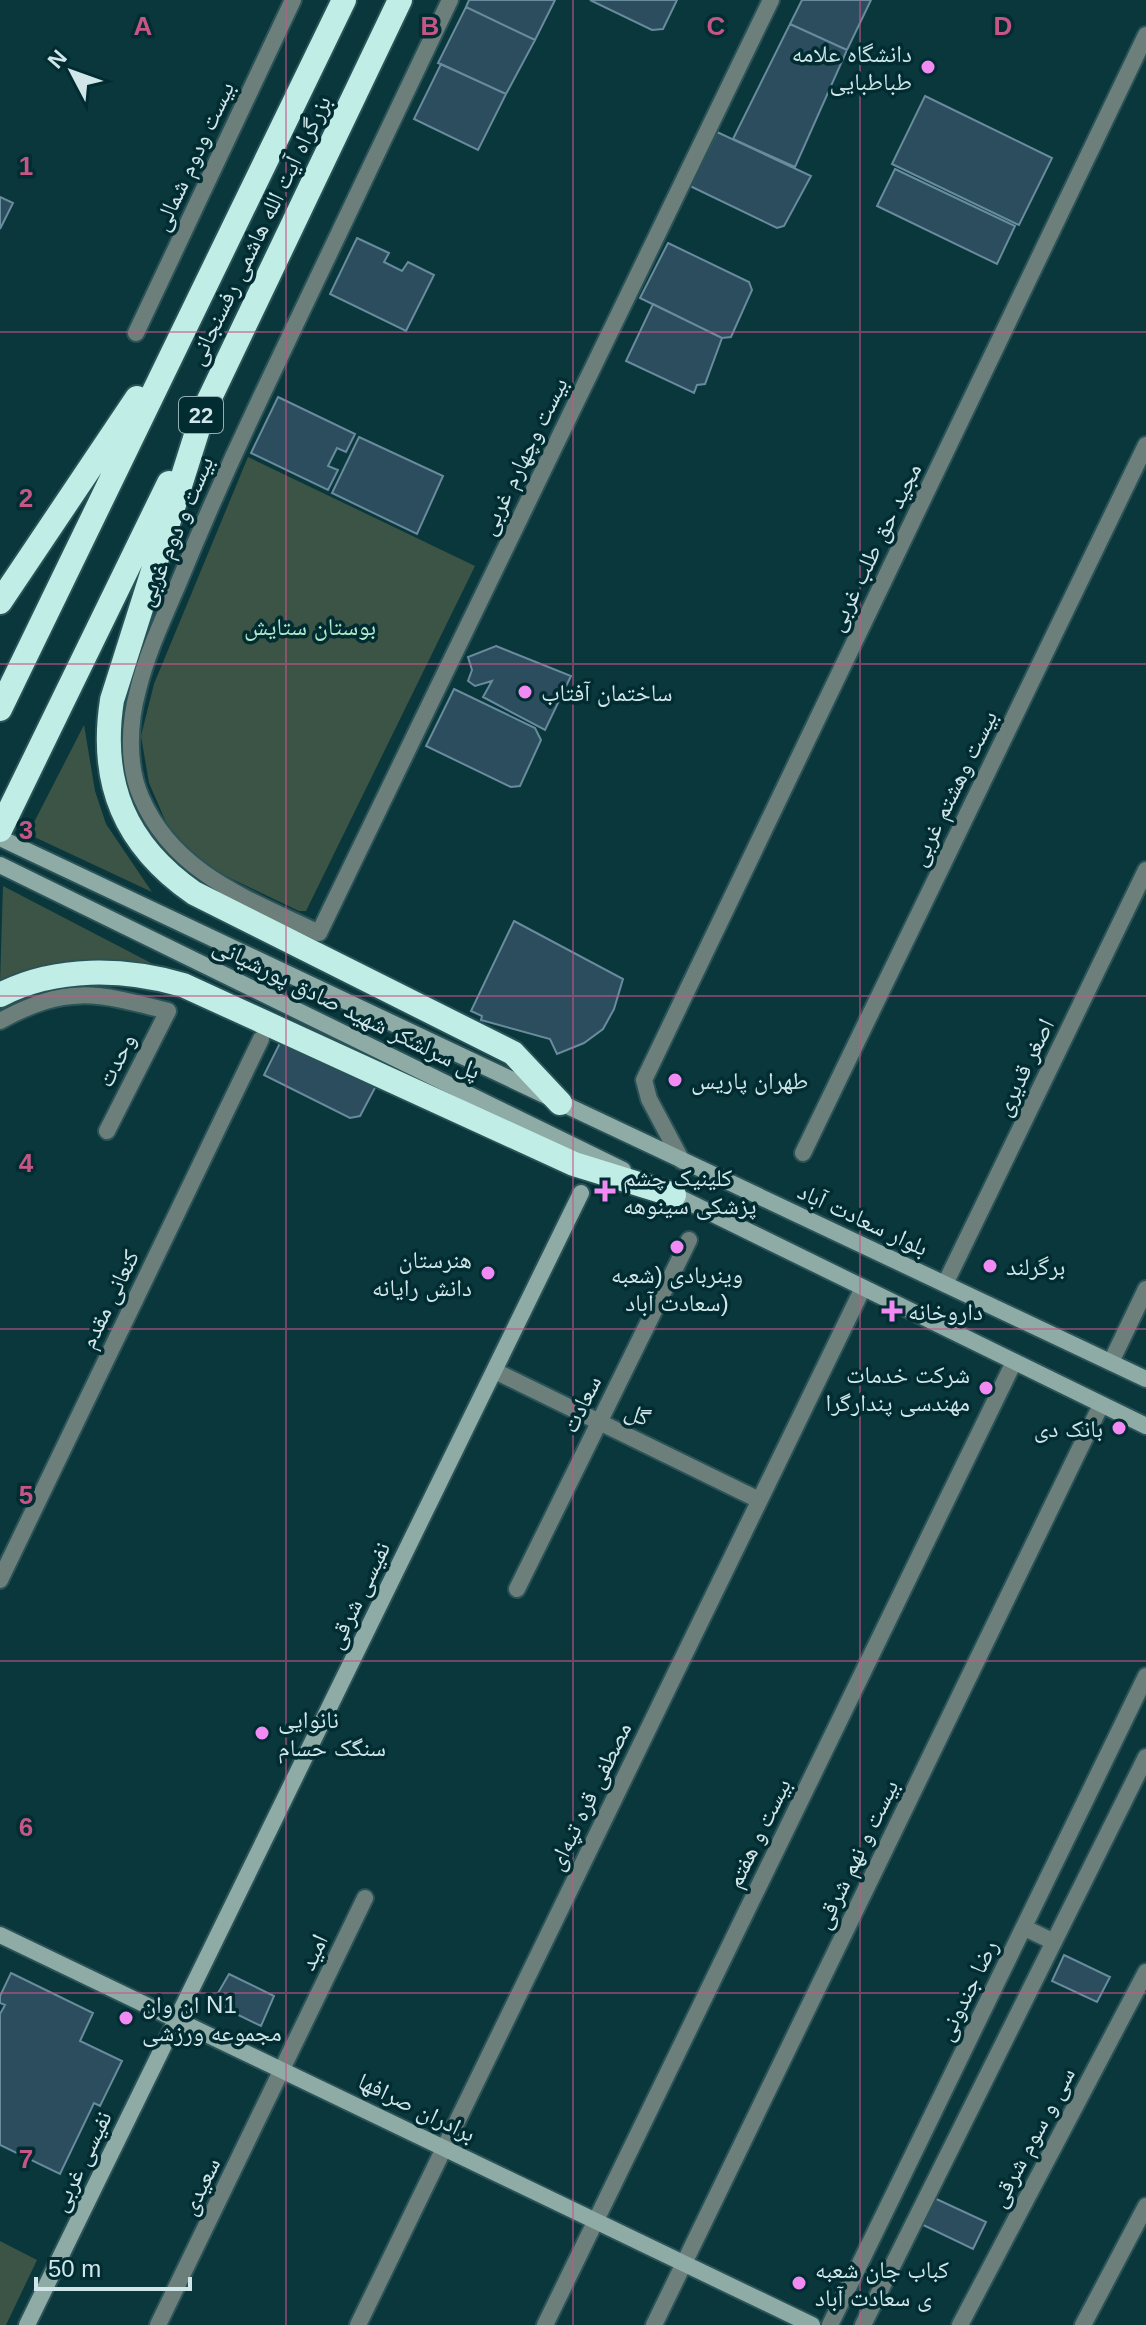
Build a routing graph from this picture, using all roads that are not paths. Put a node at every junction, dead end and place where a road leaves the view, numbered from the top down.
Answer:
1 (293, 0) edge
2 (344, 0) edge
3 (400, 0) edge
4 (450, 0) edge
5 (771, 0) edge
6 (1146, 35) edge
7 (183, 330) junction
8 (136, 333) dead end
9 (204, 410) junction
10 (1146, 445) edge
11 (0, 602) edge
12 (0, 709) edge
13 (0, 830) edge
14 (0, 838) edge
15 (0, 865) edge
16 (1146, 870) edge
17 (319, 933) joint
18 (0, 995) edge
19 (0, 1021) edge
20 (261, 1039) dead end
21 (560, 1103) junction
22 (107, 1131) dead end
23 (803, 1153) dead end
24 (682, 1161) junction
25 (581, 1193) dead end
26 (674, 1195) junction
27 (689, 1240) dead end
28 (945, 1284) junction
29 (863, 1288) junction
30 (1146, 1289) edge
31 (1014, 1362) junction
32 (1111, 1362) junction
33 (495, 1371) junction
34 (1146, 1379) edge
35 (1101, 1405) junction
36 (599, 1422) junction
37 (1146, 1426) edge
38 (759, 1500) junction
39 (0, 1580) edge
40 (517, 1589) dead end
41 (1146, 1676) edge
42 (1146, 1757) edge
43 (365, 1898) dead end
44 (1025, 1928) junction
45 (0, 1935) edge
46 (1054, 1942) junction
47 (1146, 1972) edge
48 (177, 2018) junction
49 (284, 2069) junction
50 (444, 2147) junction
51 (1146, 2206) edge
52 (596, 2220) junction
53 (684, 2263) junction
54 (27, 2325) edge
55 (158, 2325) edge
56 (358, 2325) edge
57 (545, 2325) edge
58 (654, 2325) edge
59 (812, 2325) edge
60 (830, 2325) edge
61 (863, 2325) edge
62 (960, 2325) edge
63 (1083, 2325) edge

1 - 8 street, بیست ودوم شمالی
2 - 7 highway, بزرگراه آیت الله هاشمی رفسنجانی / 22
3 - 9 highway, بزرگراه آیت الله هاشمی رفسنجانی / 22
4 - 17 street, بیست و دوم غربی
5 - 17 street, بیست وچهارم غربی
6 - 24 street, مجید حق طلب غربی
7 - 11 highway
7 - 12 highway, بزرگراه آیت الله هاشمی رفسنجانی / 22
9 - 13 highway, بزرگراه آیت الله هاشمی رفسنجانی / 22
9 - 21 highway
10 - 23 street, بیست وهشتم غربی
14 - 21 main road, پل سرلشکر شهید صادق پورشیانی
15 - 26 main road, پل سرلشکر شهید صادق پورشیانی
16 - 28 street, اصغر قدیری
18 - 26 highway
19 - 22 street, وحدت
20 - 39 street, کنعانی مقدم
21 - 24 main road, بلوار سعادت آباد
24 - 28 main road, بلوار سعادت آباد
25 - 33 main road, نفیسی شرقی
26 - 29 main road
27 - 36 street, سعادت
28 - 32 main road, بلوار سعادت آباد
29 - 31 main road
29 - 38 street, مصطفی قره تپه‌ای
30 - 32 street
31 - 35 main road
31 - 52 street, بیست و هفتم
32 - 34 main road, بلوار سعادت آباد
33 - 36 street, گل
33 - 48 main road, نفیسی شرقی
35 - 37 main road
35 - 53 street, بیست و نهم شرقی
36 - 38 street, گل
36 - 40 street, سعادت
38 - 50 street, مصطفی قره تپه‌ای
41 - 44 street, رضا جندونی
42 - 46 street
43 - 49 street, امید
44 - 46 street
44 - 60 street, رضا جندونی
45 - 48 main road, برادران صرافها
46 - 61 street
47 - 62 street, سی و سوم شرقی
48 - 49 main road, برادران صرافها
48 - 54 main road, نفیسی غربی
49 - 50 main road, برادران صرافها
49 - 55 street, سعیدی
50 - 52 main road, برادران صرافها
50 - 56 street, مصطفی قره تپه‌ای
51 - 63 street
52 - 53 main road, برادران صرافها
52 - 57 street, بیست و هفتم
53 - 58 street, بیست و نهم شرقی
53 - 59 main road, برادران صرافها

